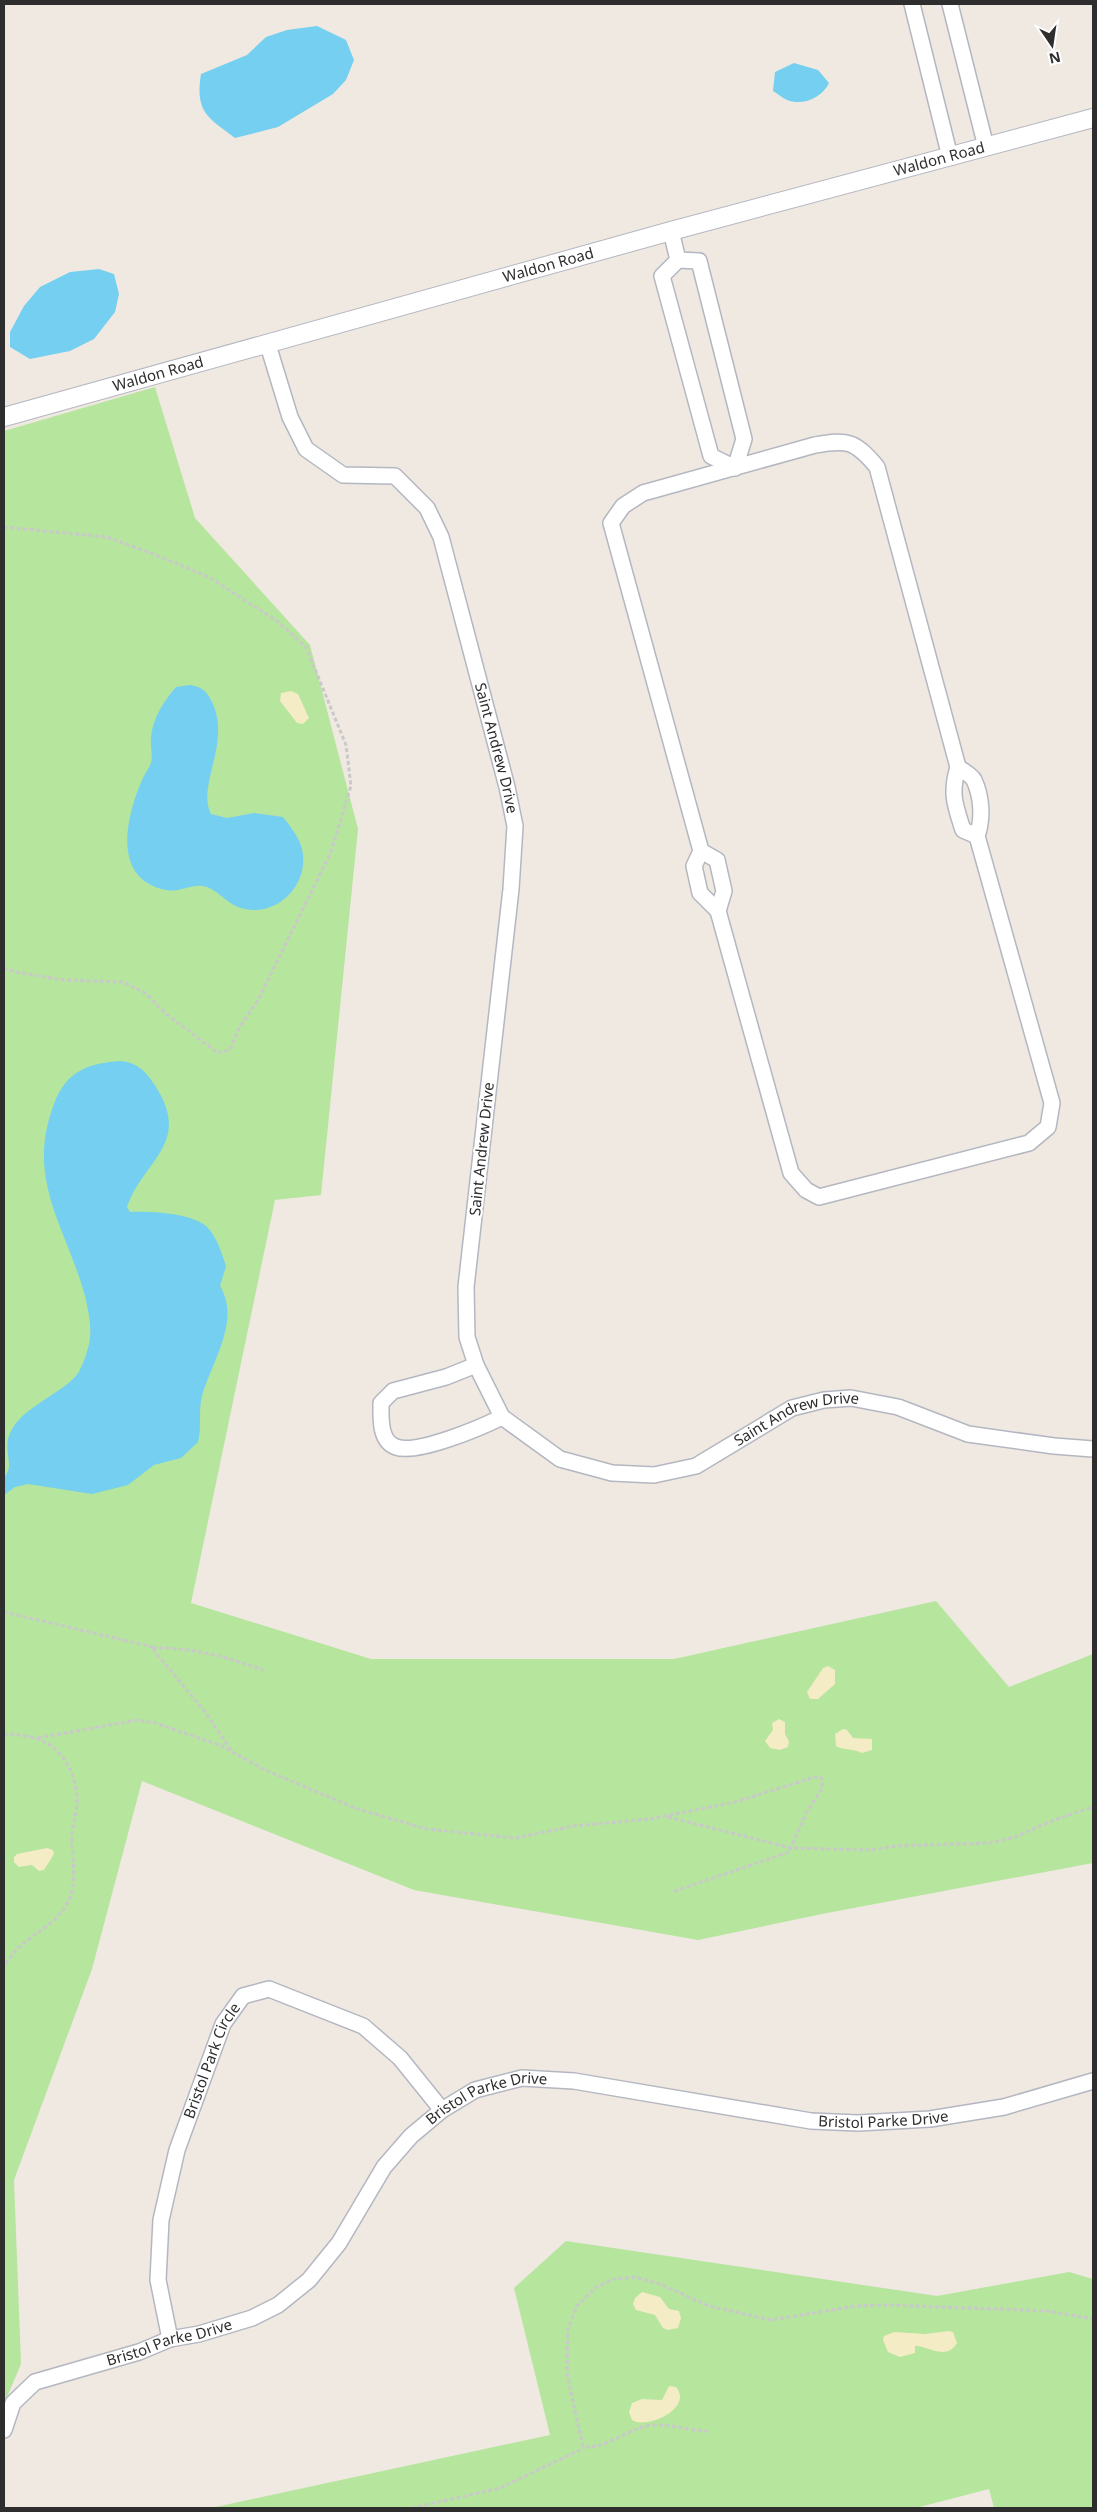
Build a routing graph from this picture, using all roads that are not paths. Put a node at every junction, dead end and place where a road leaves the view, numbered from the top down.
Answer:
1 (912, 4) edge
2 (950, 4) edge
3 (1093, 118) edge
4 (986, 147) junction
5 (950, 157) junction
6 (671, 231) junction
7 (678, 260) junction
8 (268, 345) junction
9 (4, 417) edge
10 (735, 468) junction
11 (958, 767) junction
12 (977, 836) junction
13 (701, 850) junction
14 (718, 911) junction
15 (476, 1365) junction
16 (502, 1417) junction
17 (1093, 1449) edge
18 (1093, 2082) edge
19 (442, 2110) junction
20 (170, 2339) junction
21 (4, 2430) edge

1 - 5 street
2 - 4 street
3 - 4 street, Waldon Road
4 - 5 street, Waldon Road
5 - 6 street, Waldon Road
6 - 7 street
6 - 8 street, Waldon Road
7 - 10 street
7 - 10 street
8 - 9 street, Waldon Road
8 - 15 street, Saint Andrew Drive
10 - 11 street
10 - 13 street
11 - 12 street
11 - 12 street
12 - 14 street
13 - 14 street
13 - 14 street
15 - 16 street, Saint Andrew Drive
15 - 16 street
16 - 17 street, Saint Andrew Drive
18 - 19 street, Bristol Parke Drive
19 - 20 street, Bristol Parke Drive
19 - 20 street, Bristol Park Circle
20 - 21 street, Bristol Parke Drive

